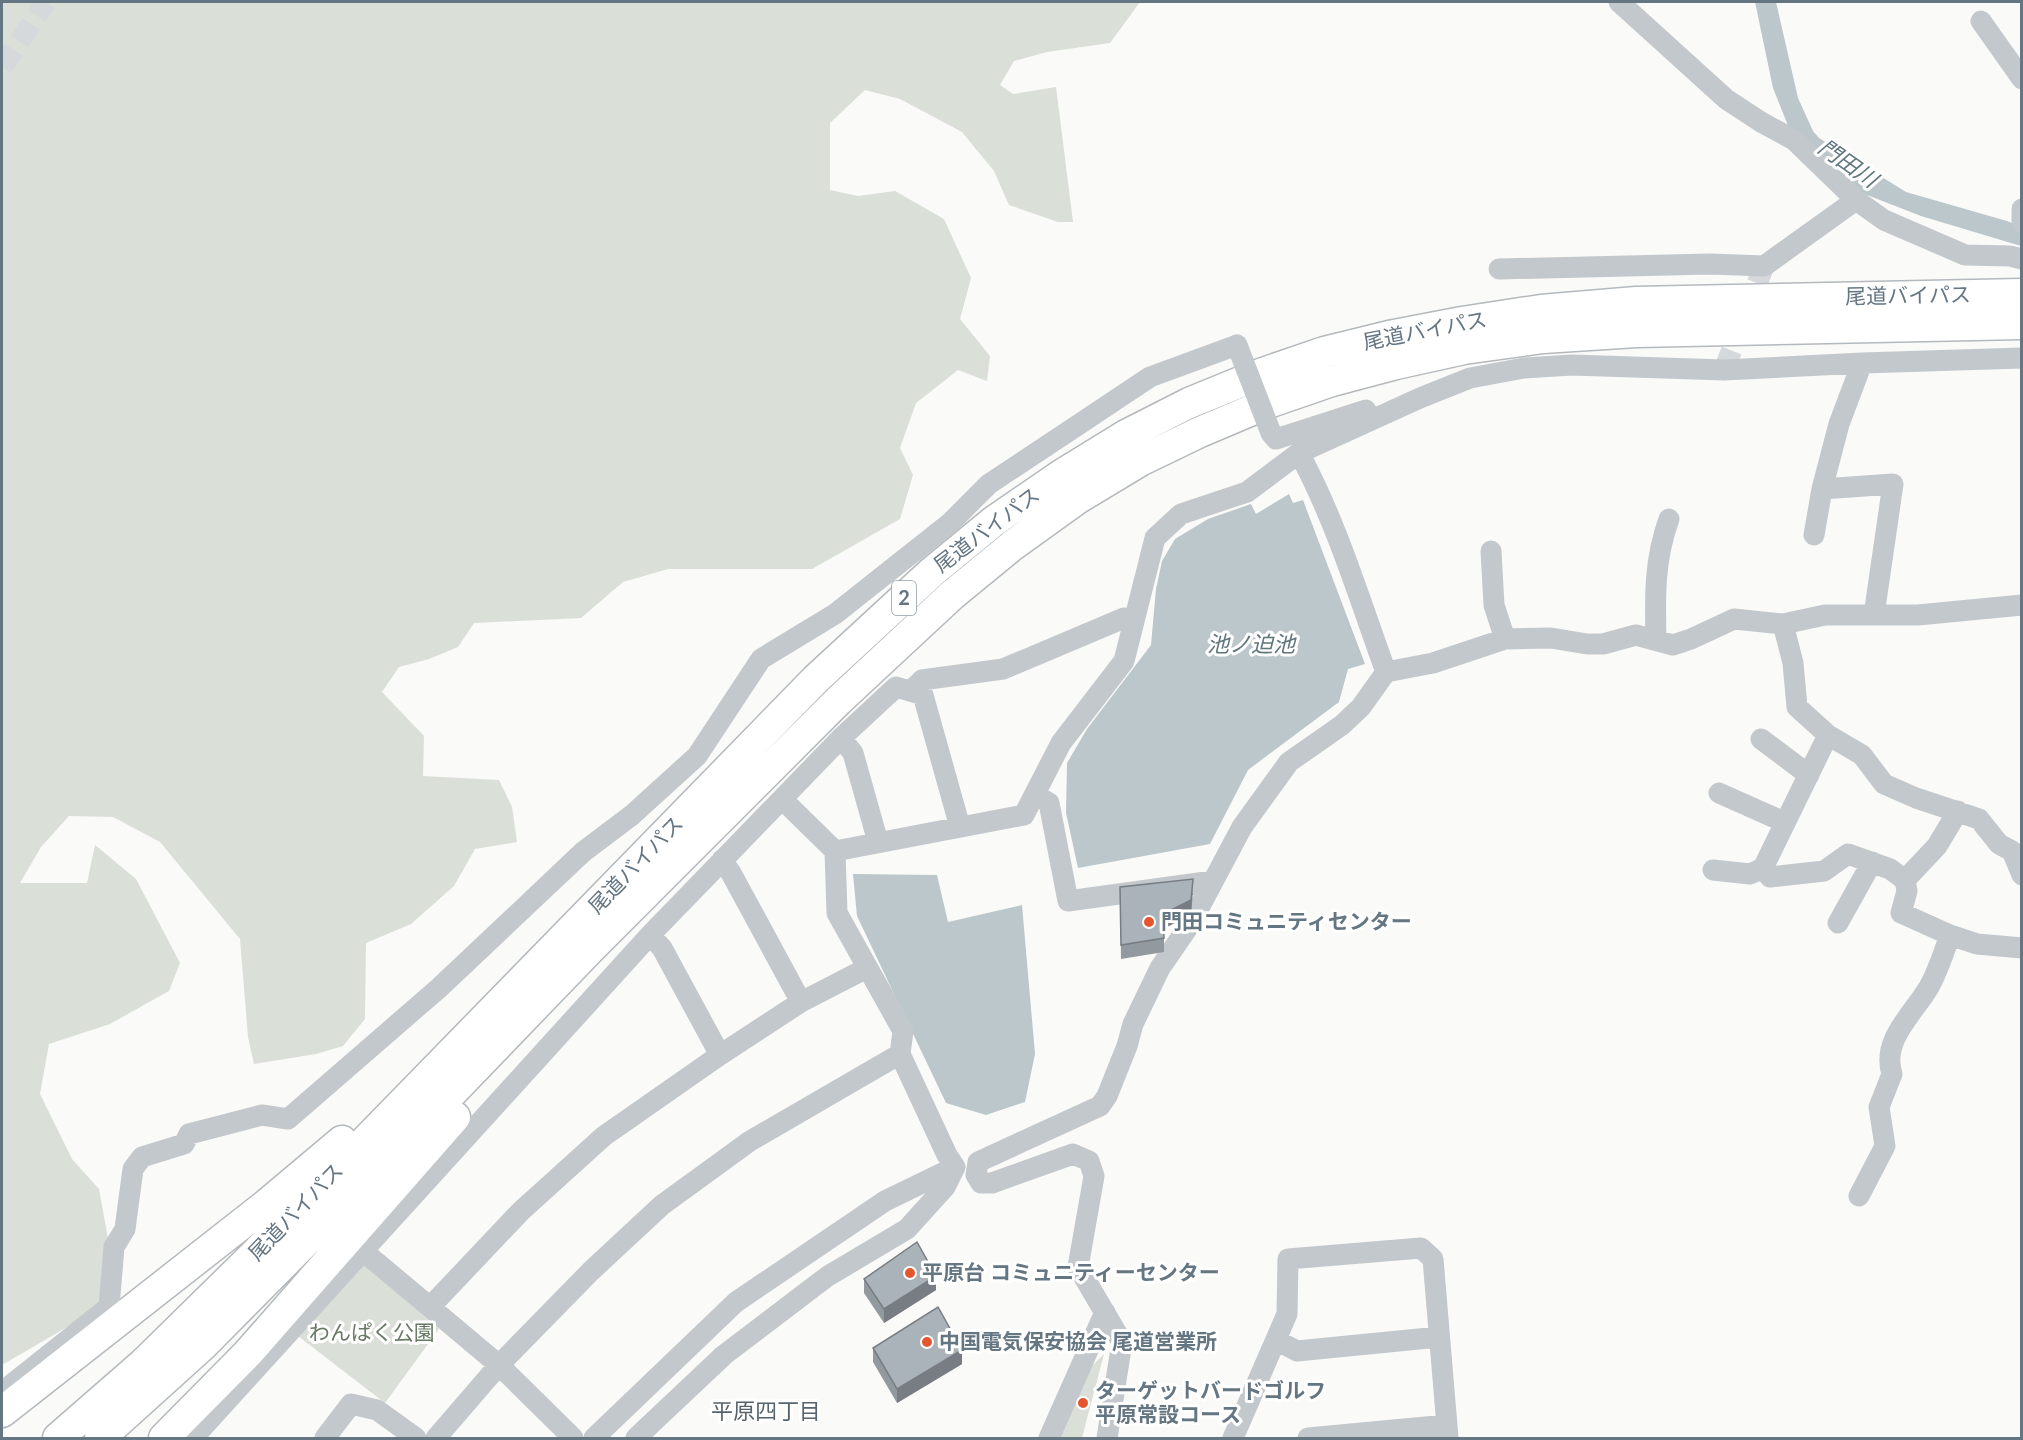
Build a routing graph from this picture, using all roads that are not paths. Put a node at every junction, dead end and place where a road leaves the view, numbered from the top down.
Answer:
1 (1619, 2) edge
2 (1981, 21) dead end
3 (2022, 79) edge
4 (1856, 200) junction
5 (2022, 209) edge
6 (2021, 220) edge
7 (2022, 259) edge
8 (1499, 269) dead end
9 (2022, 294) edge
10 (2022, 324) edge
11 (2022, 358) edge
12 (1862, 363) junction
13 (1420, 398) junction
14 (1299, 453) junction
15 (1822, 489) junction
16 (1668, 519) dead end
17 (1814, 535) dead end
18 (1491, 551) dead end
19 (2022, 605) edge
20 (1874, 615) junction
21 (1134, 620) junction
22 (1783, 624) junction
23 (1505, 639) junction
24 (1656, 640) junction
25 (1386, 672) junction
26 (911, 691) junction
27 (1828, 735) junction
28 (841, 738) junction
29 (1761, 739) dead end
30 (1809, 775) junction
31 (1719, 793) dead end
32 (1035, 794) junction
33 (782, 799) junction
34 (1958, 811) junction
35 (1784, 822) junction
36 (960, 827) junction
37 (878, 842) junction
38 (835, 851) junction
39 (722, 860) junction
40 (1872, 862) junction
41 (1763, 868) junction
42 (1713, 870) dead end
43 (666, 872) junction
44 (2022, 875) edge
45 (1905, 880) junction
46 (1213, 881) junction
47 (1838, 923) dead end
48 (650, 935) junction
49 (1950, 935) junction
50 (2022, 948) edge
51 (867, 968) junction
52 (801, 1002) junction
53 (488, 1016) junction
54 (900, 1054) junction
55 (720, 1055) junction
56 (955, 1167) junction
57 (1859, 1196) dead end
58 (885, 1201) junction
59 (907, 1229) junction
60 (363, 1251) junction
61 (430, 1307) junction
62 (1105, 1312) junction
63 (1439, 1337) junction
64 (1276, 1340) junction
65 (499, 1365) junction
66 (2, 1392) edge
67 (2, 1412) edge
68 (1448, 1432) edge
69 (58, 1438) edge
70 (100, 1438) edge
71 (164, 1438) edge
72 (193, 1438) edge
73 (325, 1438) edge
74 (416, 1438) edge
75 (436, 1438) edge
76 (573, 1438) edge
77 (594, 1438) edge
78 (636, 1438) edge
79 (1049, 1438) edge
80 (1107, 1438) edge
81 (1233, 1438) edge
82 (1308, 1438) edge

1 - 4 street
2 - 3 street
4 - 7 street
4 - 8 street
5 - 6 street
9 - 53 highway, 尾道バイパス / 2
10 - 43 highway, 尾道バイパス / 2
11 - 12 street
12 - 13 street
12 - 15 street
13 - 14 street
13 - 66 street, bridge
14 - 21 street
14 - 25 street
15 - 17 street
15 - 20 street
16 - 24 street
18 - 23 street
19 - 20 street
20 - 22 street
21 - 26 street
21 - 32 street
22 - 24 street
22 - 27 street
23 - 24 street
23 - 25 street
25 - 46 street
26 - 28 street
26 - 36 street
27 - 30 street
27 - 34 street
28 - 33 street
28 - 37 street
29 - 30 street
30 - 35 street
31 - 35 street
32 - 36 street
32 - 46 street
33 - 38 street
33 - 39 street
34 - 44 street
34 - 45 street
35 - 41 street
36 - 37 street
37 - 38 street
38 - 51 street
39 - 48 street
39 - 52 street
40 - 41 street
40 - 45 street
40 - 47 street
41 - 42 street
43 - 70 highway, 尾道バイパス / 2
43 - 71 highway
45 - 49 street
46 - 62 street
48 - 55 street
48 - 60 street
49 - 50 street
49 - 57 street
51 - 52 street
51 - 54 street
52 - 55 street
53 - 67 highway
53 - 69 highway, 尾道バイパス / 2
54 - 56 street
54 - 65 street
55 - 61 street
56 - 58 street
56 - 59 street
58 - 59 street
58 - 77 street
59 - 78 street
60 - 61 street
60 - 72 street
61 - 65 street
62 - 79 street
62 - 80 street
63 - 64 street
63 - 64 street
63 - 68 street
64 - 81 street
65 - 75 street
65 - 76 street
68 - 82 street
73 - 74 street

